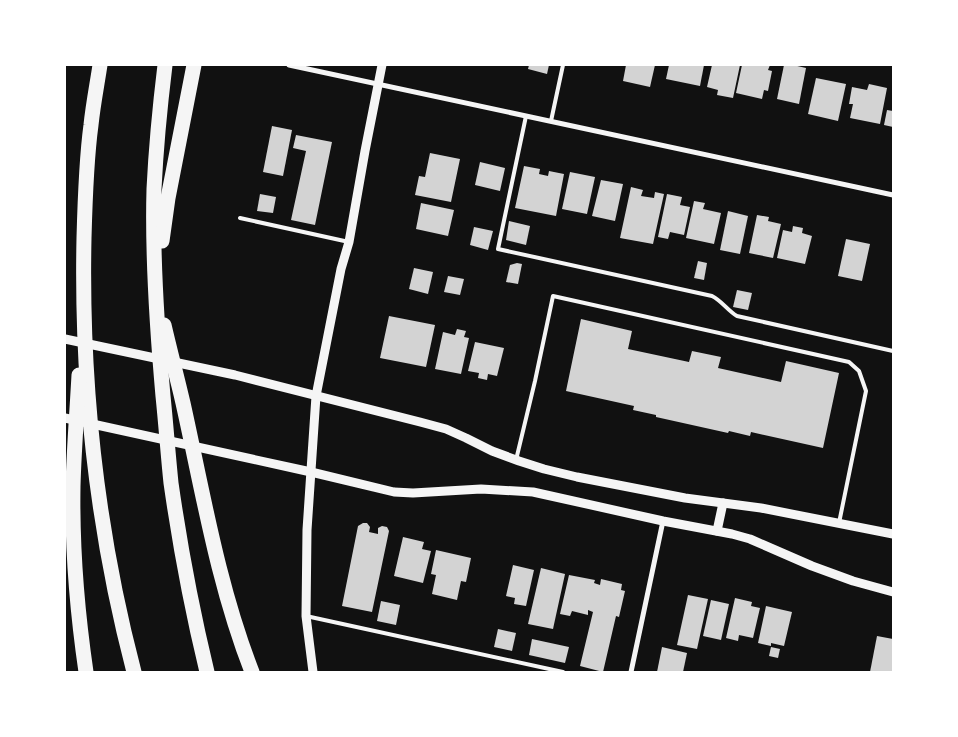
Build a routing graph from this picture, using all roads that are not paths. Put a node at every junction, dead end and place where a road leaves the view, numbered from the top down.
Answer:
1 (100, 65) edge
2 (165, 65) edge
3 (194, 65) edge
4 (289, 65) edge
5 (382, 65) edge
6 (563, 65) edge
7 (378, 84) junction
8 (526, 116) junction
9 (551, 121) junction
10 (893, 195) edge
11 (240, 218) dead end
12 (349, 242) junction
13 (155, 286) junction
14 (84, 294) junction
15 (65, 339) edge
16 (893, 351) edge
17 (316, 396) junction
18 (65, 418) edge
19 (516, 460) junction
20 (311, 472) junction
21 (723, 503) junction
22 (663, 521) junction
23 (839, 523) junction
24 (716, 531) junction
25 (893, 534) edge
26 (893, 592) edge
27 (306, 616) junction
28 (86, 672) edge
29 (134, 672) edge
30 (207, 672) edge
31 (252, 672) edge
32 (313, 672) edge
33 (563, 672) edge
34 (631, 672) edge

1 - 14 highway
2 - 13 highway
3 - 13 highway
4 - 7 street
5 - 7 street
6 - 9 lane
7 - 8 street
7 - 12 street
8 - 9 street
8 - 16 lane
9 - 10 street
11 - 12 lane
12 - 17 street
13 - 30 highway
13 - 31 highway
14 - 28 highway
14 - 29 highway
15 - 17 street
17 - 19 street
17 - 20 street
18 - 20 street
19 - 21 street
19 - 23 lane
20 - 22 street
20 - 27 street
21 - 23 street
21 - 24 street
22 - 24 street
22 - 34 street
23 - 25 street
24 - 26 street
27 - 32 street
27 - 33 lane

